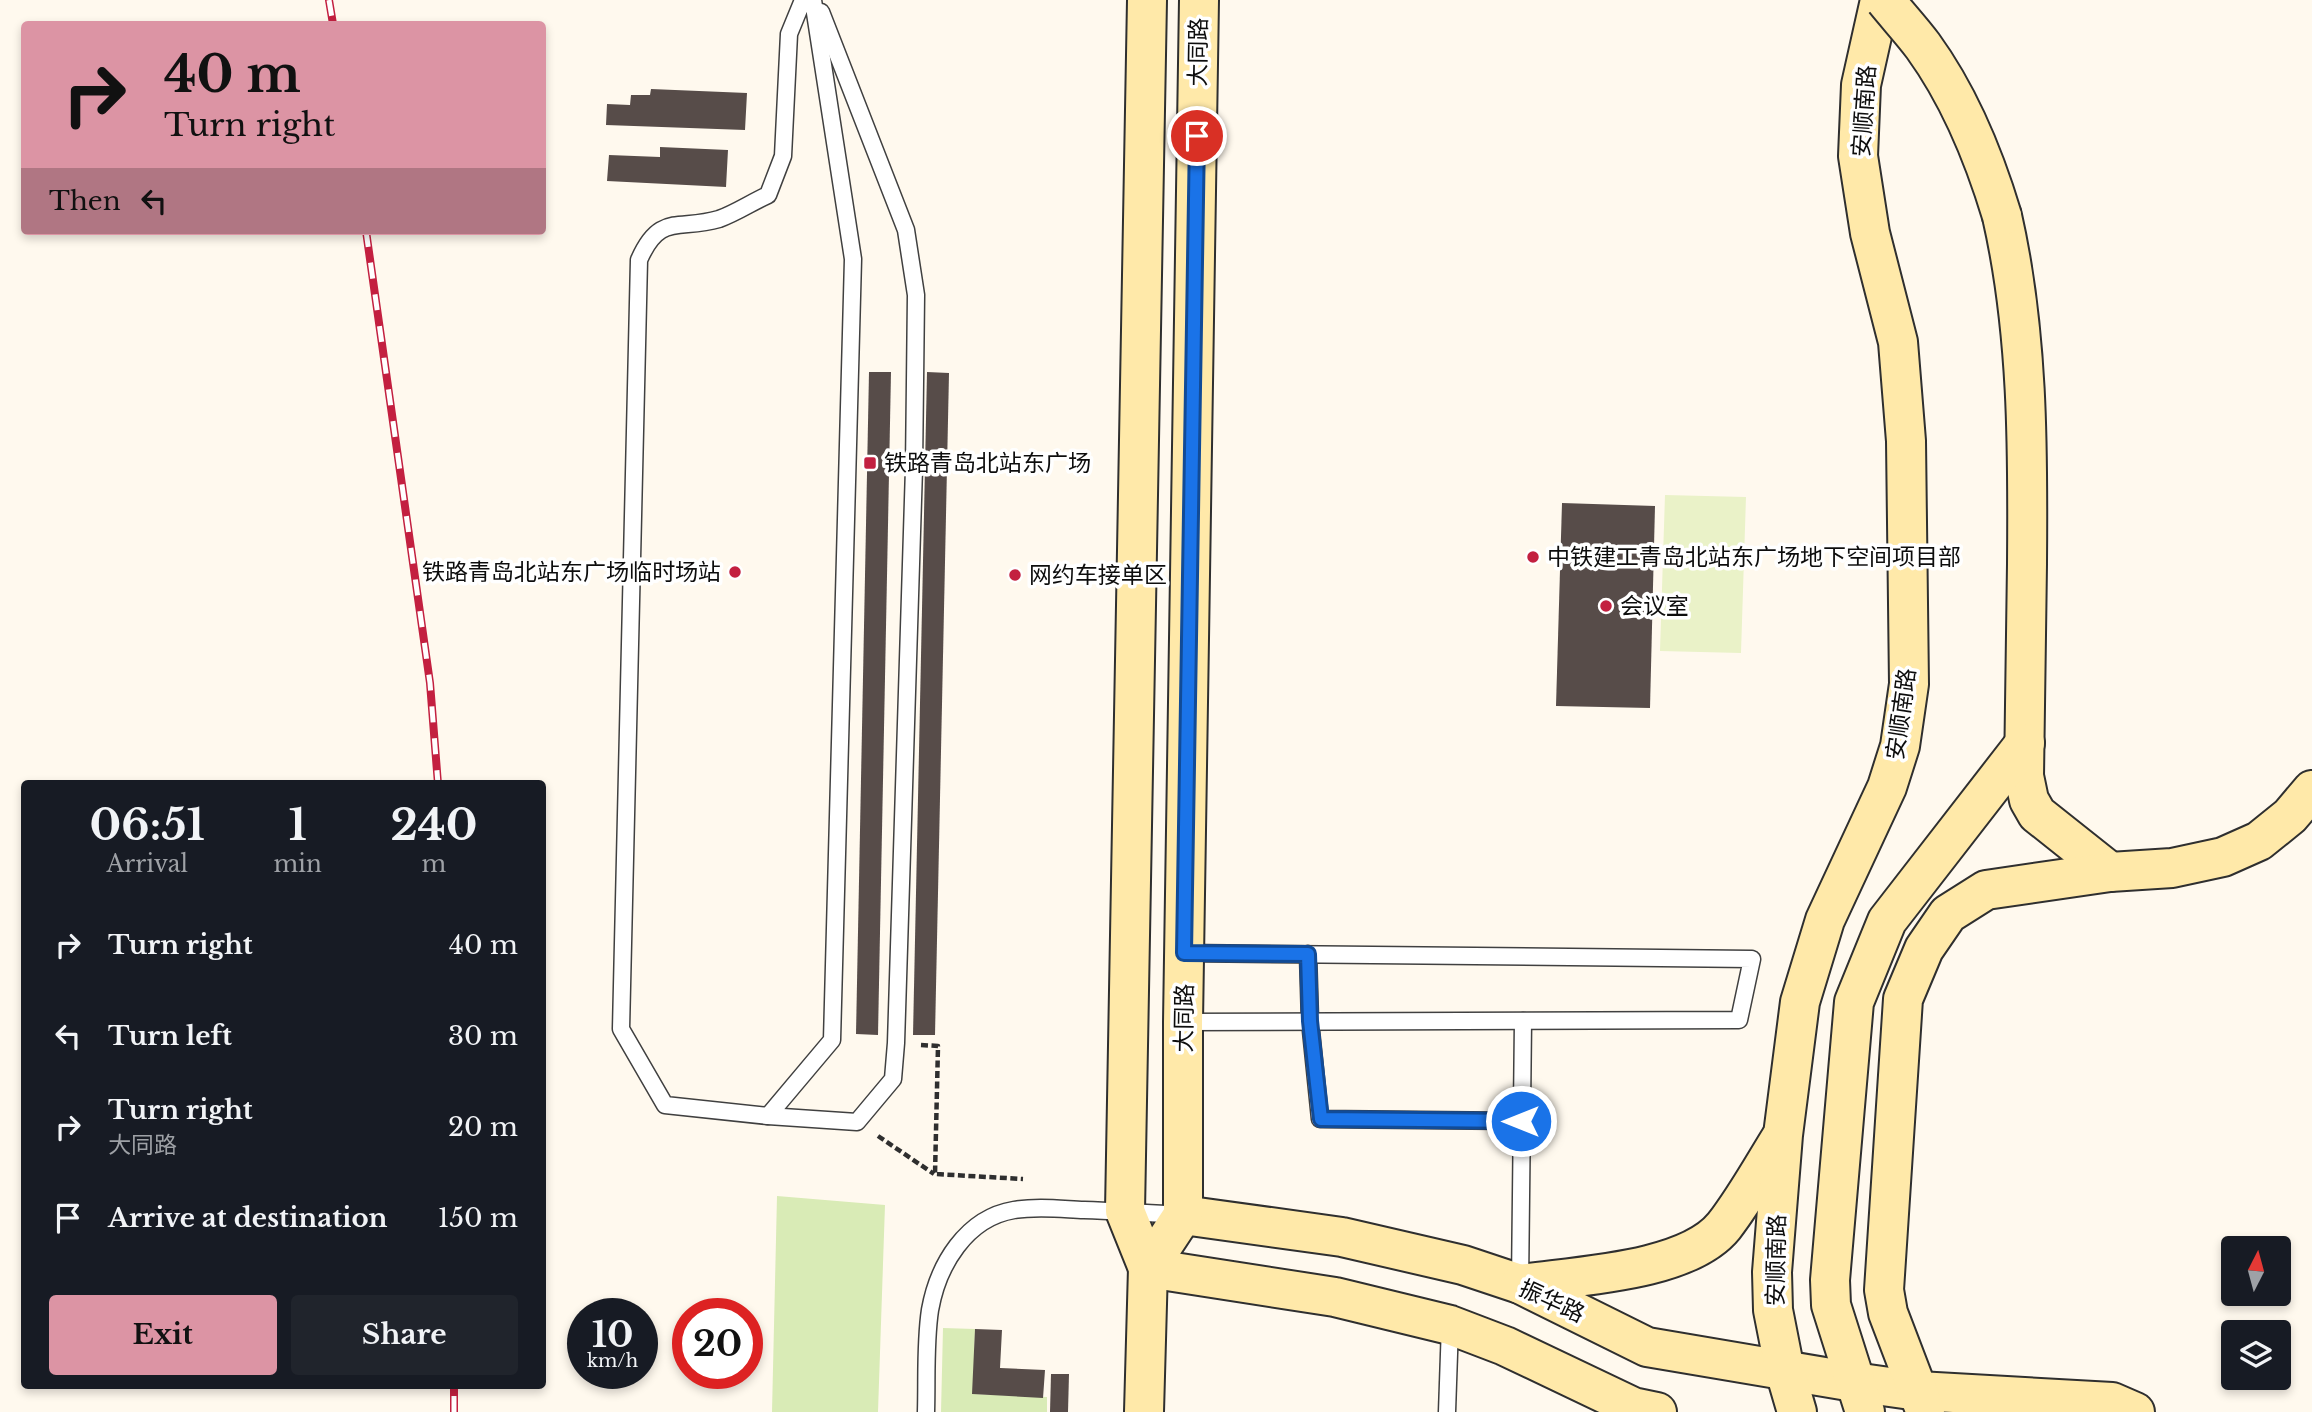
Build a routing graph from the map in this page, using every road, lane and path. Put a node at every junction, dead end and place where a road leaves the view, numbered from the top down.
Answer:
1 (803, 0) edge
2 (815, 0) edge
3 (1147, 0) edge
4 (1199, 0) edge
5 (1882, 0) edge
6 (2025, 743) junction
7 (2312, 790) edge
8 (2110, 872) junction
9 (1184, 953) junction
10 (1308, 954) junction
11 (1310, 1021) junction
12 (1523, 1021) junction
13 (1183, 1022) junction
14 (896, 1043) junction
15 (768, 1116) junction
16 (1521, 1121) junction
17 (857, 1122) junction
18 (1783, 1135) junction
19 (935, 1174) junction
20 (1028, 1180) dead end
21 (1125, 1211) junction
22 (1183, 1215) junction
23 (1148, 1268) junction
24 (1520, 1284) junction
25 (1450, 1325) junction
26 (1785, 1371) junction
27 (1860, 1397) edge
28 (1922, 1401) edge
29 (926, 1412) edge
30 (1144, 1412) edge
31 (1447, 1412) edge
32 (1657, 1412) edge
33 (1797, 1412) edge
34 (2136, 1412) edge

1 - 15 lane
2 - 14 lane
2 - 15 lane
3 - 21 main road
4 - 9 main road, 大同路
5 - 6 main road, bridge
5 - 18 main road, 安顺南路
6 - 8 main road
6 - 27 main road
7 - 8 main road
8 - 28 main road
9 - 10 lane
9 - 13 main road, 大同路
10 - 11 lane
10 - 12 lane
11 - 12 lane
11 - 13 lane
11 - 16 lane
12 - 16 lane
13 - 22 main road, 大同路
14 - 17 lane
14 - 19 path
15 - 17 lane
16 - 24 lane
17 - 19 path
18 - 24 main road
18 - 26 main road, 安顺南路
19 - 20 path
21 - 22 lane
21 - 23 main road
21 - 29 lane
22 - 23 main road
22 - 24 main road, 振华路
23 - 25 main road
23 - 30 main road
24 - 26 main road, 振华路
25 - 31 lane
25 - 32 main road
26 - 27 main road, 振华路
26 - 33 main road, 安顺南路
27 - 28 main road, 振华路
28 - 34 main road, 振华路

